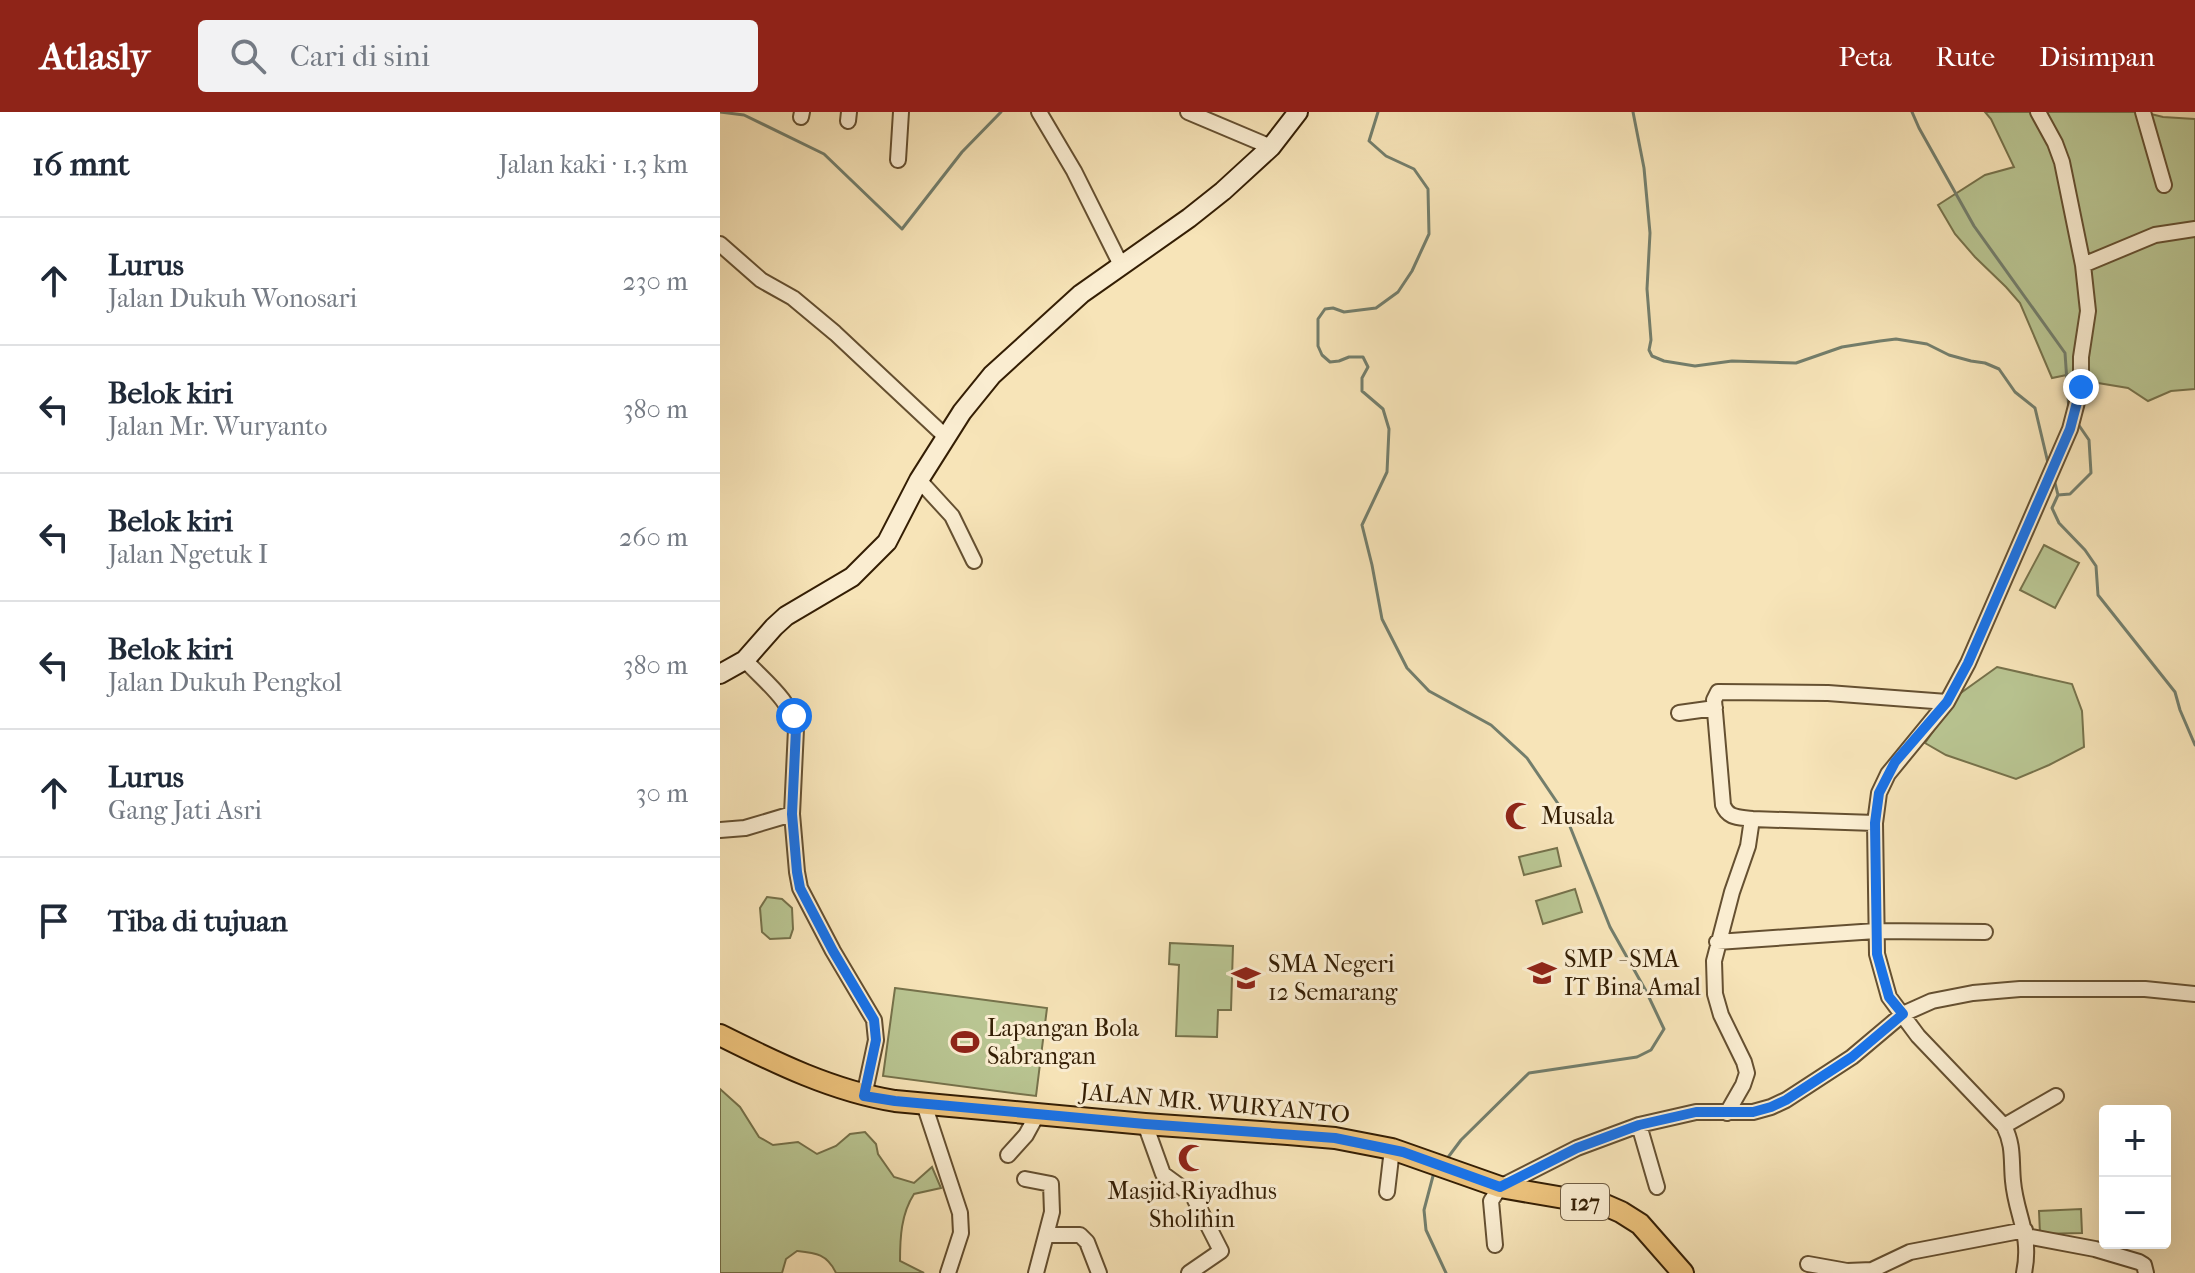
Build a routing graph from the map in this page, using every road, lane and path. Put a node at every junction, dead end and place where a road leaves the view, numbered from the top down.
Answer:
1 (901, 112) edge
2 (1039, 112) edge
3 (1188, 112) edge
4 (1298, 112) edge
5 (2038, 112) edge
6 (2143, 112) edge
7 (1271, 147) junction
8 (898, 160) dead end
9 (2164, 185) dead end
10 (2195, 229) edge
11 (720, 244) edge
12 (1121, 265) junction
13 (2083, 265) junction
14 (946, 437) junction
15 (919, 480) junction
16 (974, 561) dead end
17 (745, 660) junction
18 (720, 674) edge
19 (1947, 702) junction
20 (1715, 708) junction
21 (1679, 713) dead end
22 (792, 814) junction
23 (1752, 819) junction
24 (1875, 823) junction
25 (720, 830) edge
26 (1876, 931) junction
27 (1985, 932) dead end
28 (1717, 942) junction
29 (2195, 994) edge
30 (1903, 1014) junction
31 (720, 1035) edge
32 (864, 1096) junction
33 (2056, 1096) dead end
34 (924, 1104) junction
35 (1038, 1113) junction
36 (1727, 1113) junction
37 (1145, 1124) junction
38 (1639, 1125) junction
39 (2004, 1126) junction
40 (1392, 1149) junction
41 (1008, 1155) dead end
42 (1025, 1179) dead end
43 (1500, 1187) junction
44 (1657, 1187) dead end
45 (1387, 1192) dead end
46 (2026, 1233) junction
47 (1046, 1235) junction
48 (1495, 1245) dead end
49 (1808, 1264) dead end
50 (948, 1273) edge
51 (1036, 1273) edge
52 (1099, 1273) edge
53 (1189, 1273) edge
54 (1683, 1273) edge
55 (2024, 1273) edge
56 (2146, 1273) edge

1 - 8 street
2 - 12 street
3 - 7 street
4 - 7 main road
5 - 13 street
6 - 9 street
7 - 12 main road
10 - 13 street
11 - 14 street
12 - 14 main road
13 - 19 street
14 - 15 main road
15 - 16 street
15 - 17 main road
17 - 18 main road
17 - 22 street
19 - 20 street
19 - 24 street
20 - 21 street
20 - 23 street
22 - 25 street
22 - 32 street
23 - 24 street
23 - 28 street
24 - 26 street
26 - 27 street
26 - 28 street
26 - 30 street
28 - 36 street
29 - 30 street
30 - 36 street
30 - 39 street
31 - 32 main road, JALAN MR. WURYANTO / 127
32 - 34 main road, JALAN MR. WURYANTO / 127
33 - 39 street
34 - 35 main road, JALAN MR. WURYANTO / 127
34 - 50 street
35 - 37 main road, JALAN MR. WURYANTO / 127
35 - 41 street
36 - 38 street
37 - 40 main road, JALAN MR. WURYANTO / 127
37 - 53 street
38 - 43 street
38 - 44 street
39 - 46 street
40 - 43 main road, JALAN MR. WURYANTO / 127
40 - 45 street
42 - 47 street
43 - 48 street
43 - 54 main road, JALAN MR. WURYANTO / 127
46 - 49 street
46 - 55 street
46 - 56 street
47 - 51 street
47 - 52 street

